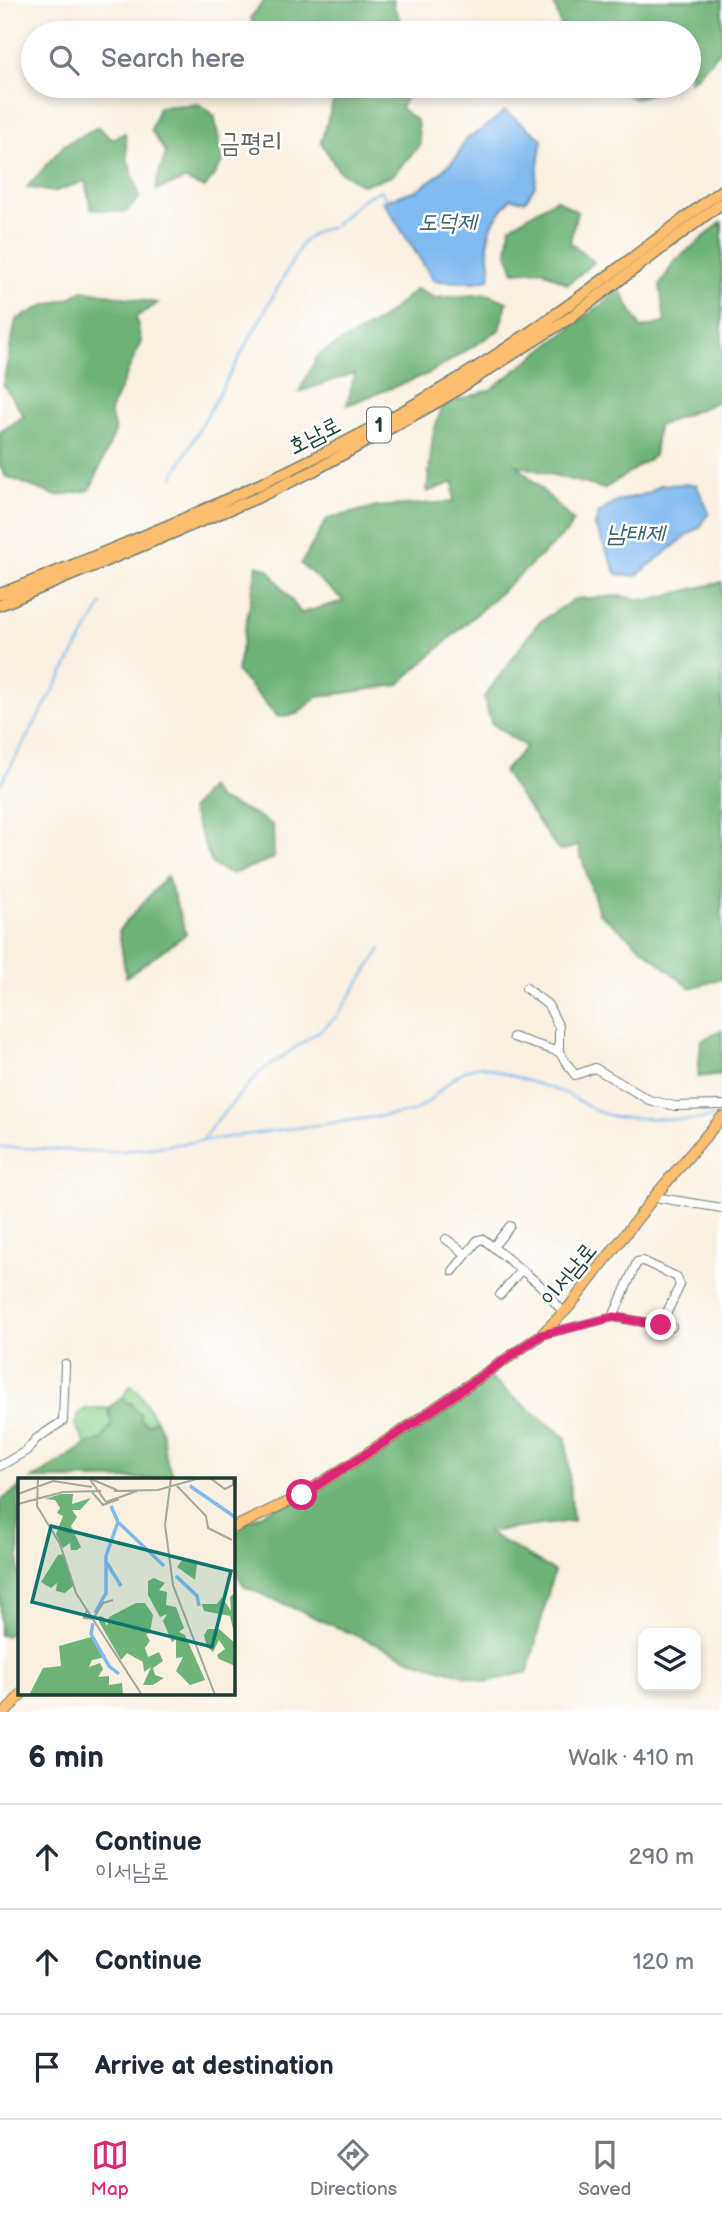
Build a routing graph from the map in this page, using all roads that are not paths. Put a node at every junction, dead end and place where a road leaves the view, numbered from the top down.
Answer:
1 (722, 190) edge
2 (722, 203) edge
3 (722, 212) edge
4 (654, 256) junction
5 (0, 594) edge
6 (0, 605) edge
7 (526, 988) dead end
8 (513, 1037) dead end
9 (559, 1052) junction
10 (722, 1105) edge
11 (722, 1117) edge
12 (654, 1197) junction
13 (722, 1208) edge
14 (510, 1226) dead end
15 (446, 1239) dead end
16 (493, 1247) junction
17 (466, 1254) junction
18 (453, 1270) dead end
19 (521, 1270) junction
20 (500, 1295) dead end
21 (565, 1310) junction
22 (614, 1317) junction
23 (661, 1325) junction
24 (574, 1326) junction
25 (672, 1327) dead end
26 (541, 1335) junction
27 (65, 1364) dead end
28 (0, 1466) edge
29 (234, 1528) edge
30 (21, 1694) edge
31 (6, 1712) edge

1 - 5 highway, 호남로 / 1
2 - 4 highway, 호남로 / 1
3 - 4 highway
4 - 6 highway, 호남로 / 1
7 - 9 street
8 - 9 street
9 - 10 street
11 - 12 main road, 이서남로
12 - 13 street
12 - 21 main road, 이서남로
14 - 16 street
15 - 17 street
16 - 17 street
16 - 19 street
17 - 18 street
19 - 20 street
19 - 21 street
21 - 24 street
21 - 26 main road, 이서남로
22 - 23 street
22 - 23 street
22 - 24 street
23 - 25 street
24 - 26 street
26 - 29 main road, 이서남로
27 - 28 street
30 - 31 main road

